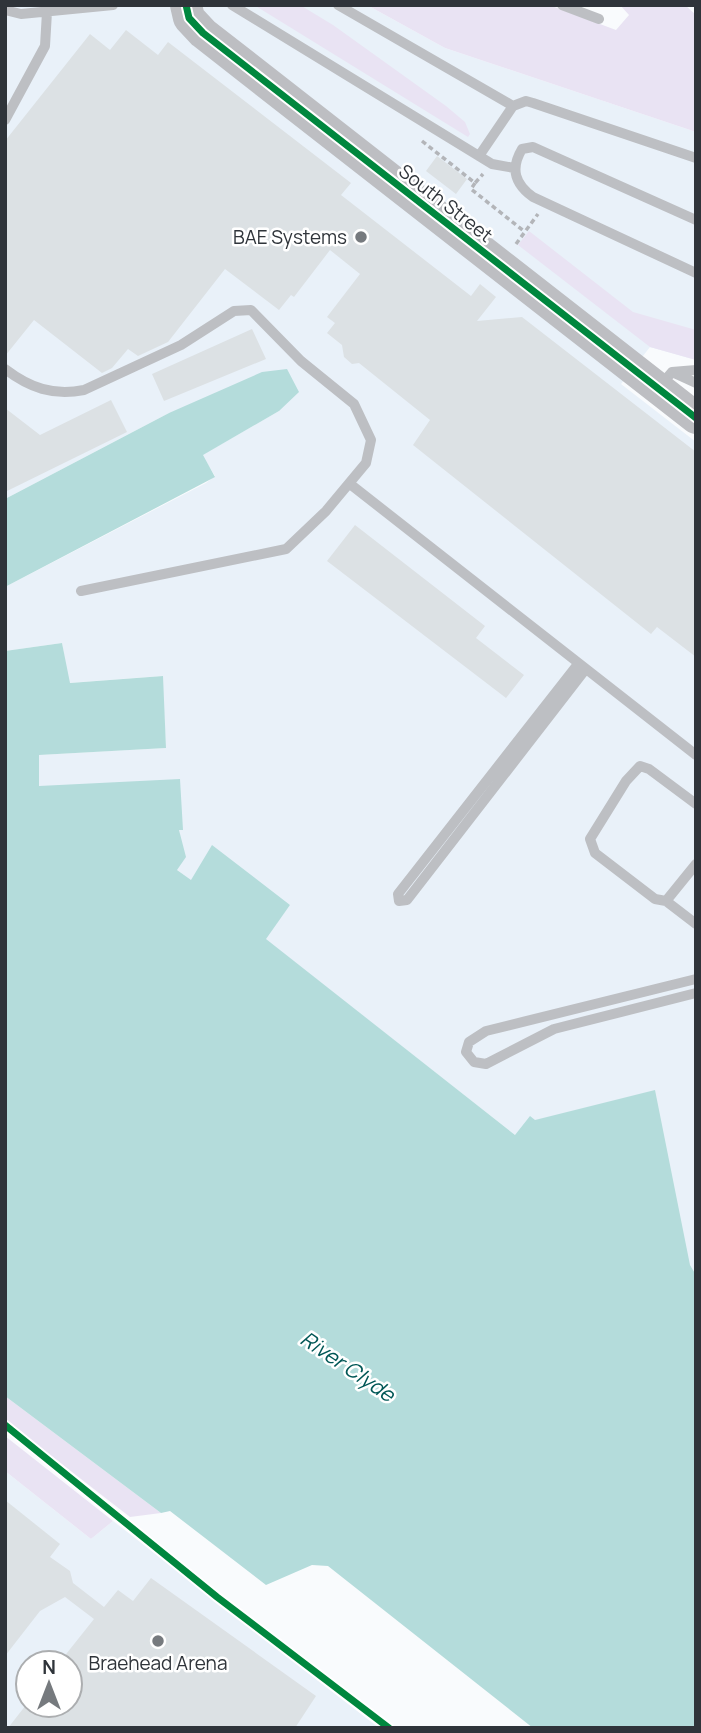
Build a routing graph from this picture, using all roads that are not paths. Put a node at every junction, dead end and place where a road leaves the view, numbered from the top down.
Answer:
1 (113, 5) edge
2 (186, 5) edge
3 (232, 5) edge
4 (338, 5) edge
5 (562, 5) edge
6 (5, 10) edge
7 (47, 12) junction
8 (599, 19) dead end
9 (513, 106) junction
10 (5, 120) edge
11 (479, 156) junction
12 (696, 158) edge
13 (514, 168) junction
14 (696, 220) edge
15 (696, 273) edge
16 (5, 369) edge
17 (696, 370) edge
18 (665, 380) junction
19 (696, 383) edge
20 (696, 418) edge
21 (350, 484) junction
22 (81, 591) dead end
23 (582, 667) junction
24 (696, 755) edge
25 (696, 804) edge
26 (696, 864) edge
27 (666, 901) junction
28 (696, 924) edge
29 (696, 979) edge
30 (696, 993) edge

1 - 7 lane
2 - 18 street, South Street
3 - 11 lane
4 - 9 lane
5 - 8 lane
6 - 7 lane
7 - 10 lane
9 - 11 lane
9 - 12 lane
11 - 13 lane
13 - 14 lane
13 - 15 lane
16 - 21 lane
17 - 18 lane
18 - 19 lane
18 - 20 street, South Street
21 - 22 lane
21 - 23 lane
23 - 23 lane
23 - 24 lane
25 - 27 lane
26 - 27 lane
27 - 28 lane
29 - 30 lane

